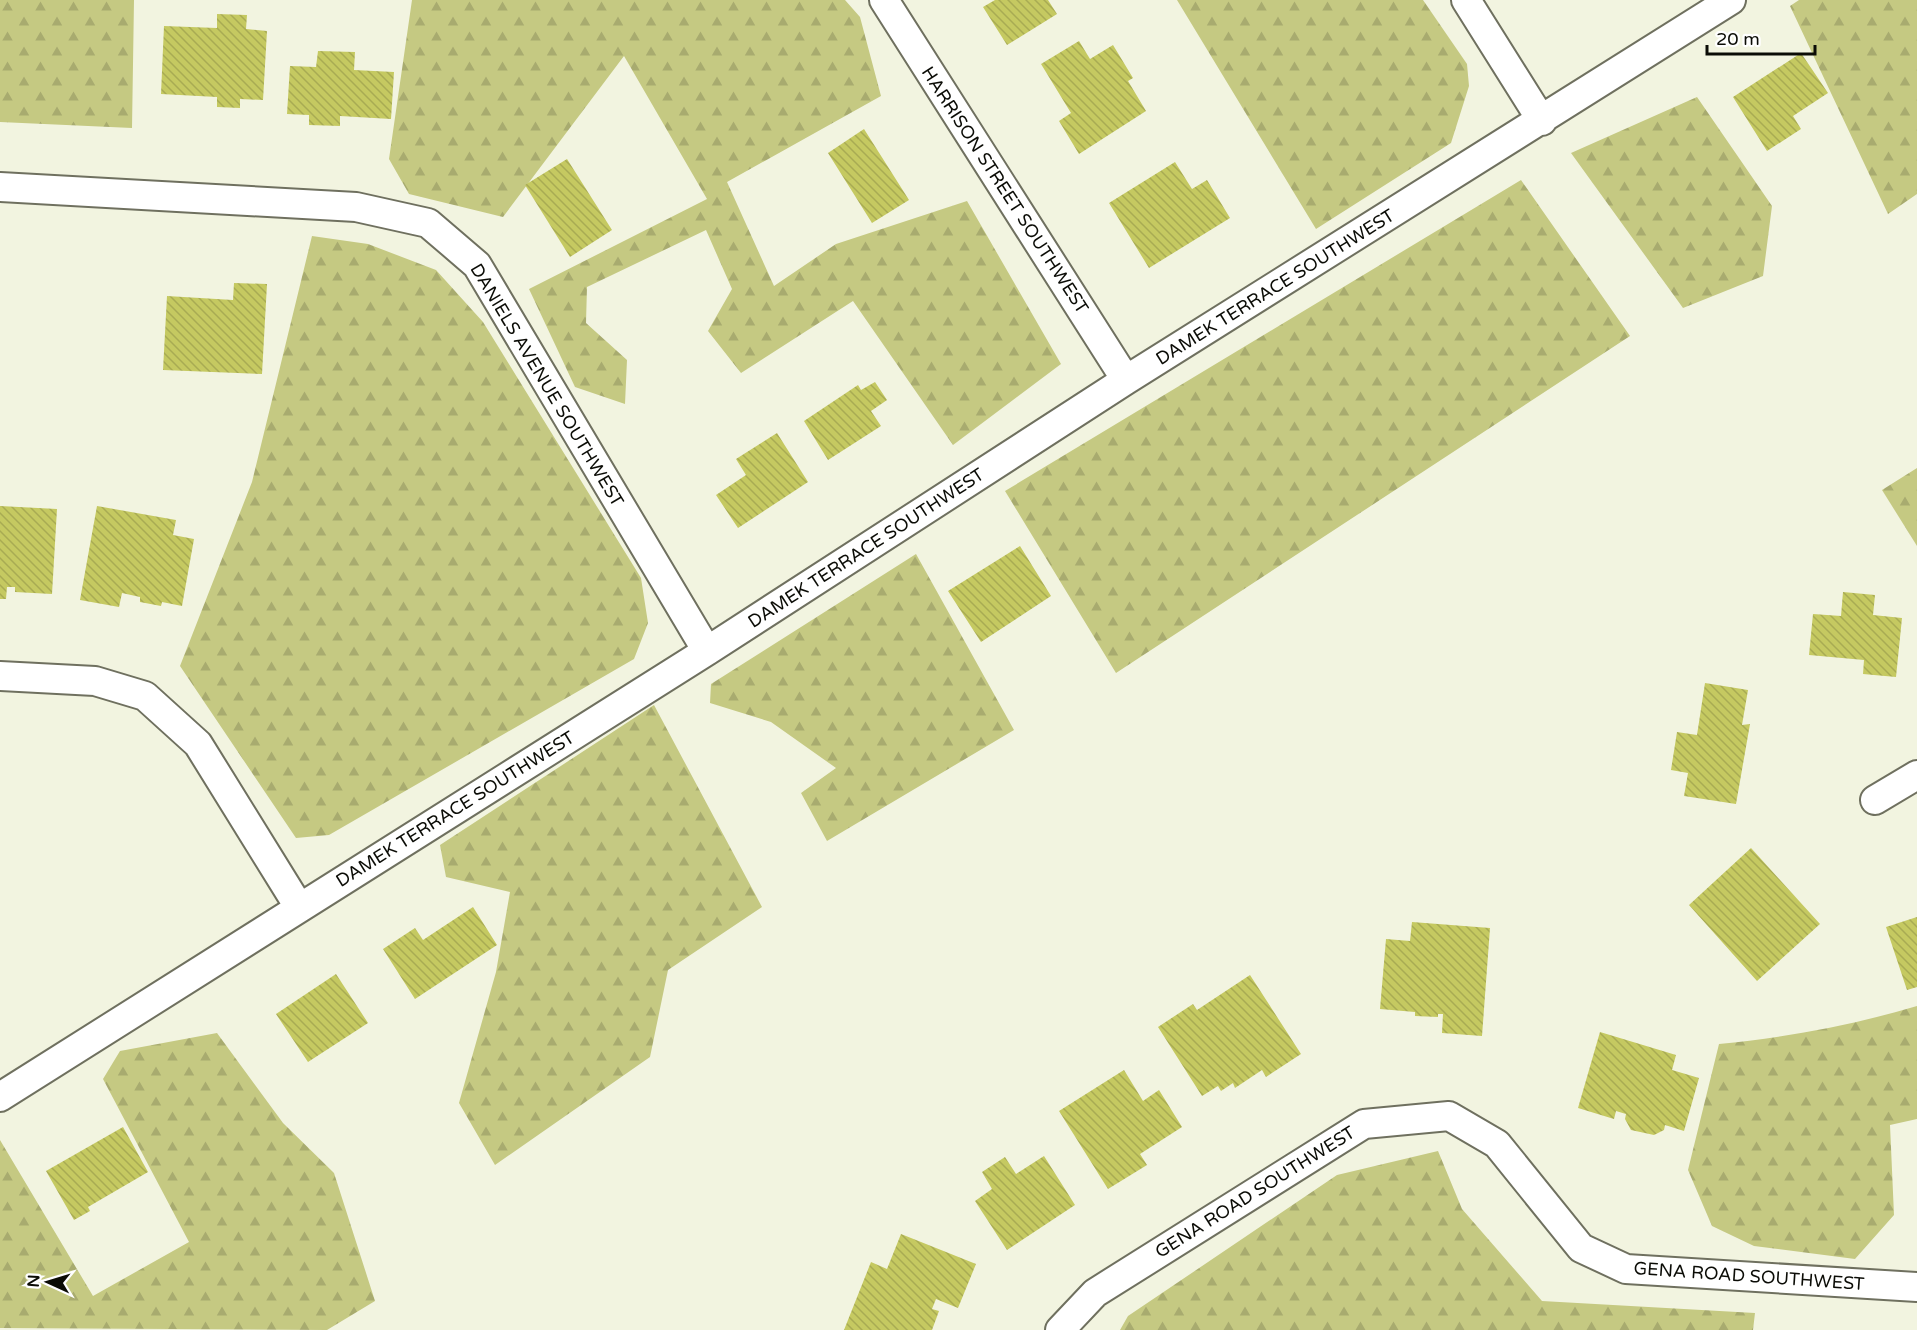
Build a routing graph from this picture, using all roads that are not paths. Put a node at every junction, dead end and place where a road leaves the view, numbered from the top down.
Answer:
1 (884, 0) edge
2 (1466, 0) edge
3 (1731, 0) edge
4 (1542, 121) junction
5 (0, 187) edge
6 (1126, 380) junction
7 (707, 651) junction
8 (0, 676) edge
9 (1917, 775) edge
10 (1875, 800) dead end
11 (299, 907) junction
12 (0, 1097) edge
13 (1917, 1287) edge
14 (1060, 1330) edge

1 - 6 street, HARRISON STREET SOUTHWEST
2 - 4 street
3 - 4 street, DAMEK TERRACE SOUTHWEST
4 - 6 street, DAMEK TERRACE SOUTHWEST
5 - 7 street, DANIELS AVENUE SOUTHWEST
6 - 7 street, DAMEK TERRACE SOUTHWEST
7 - 11 street, DAMEK TERRACE SOUTHWEST
8 - 11 street
9 - 10 street
11 - 12 street, DAMEK TERRACE SOUTHWEST
13 - 14 street, GENA ROAD SOUTHWEST

